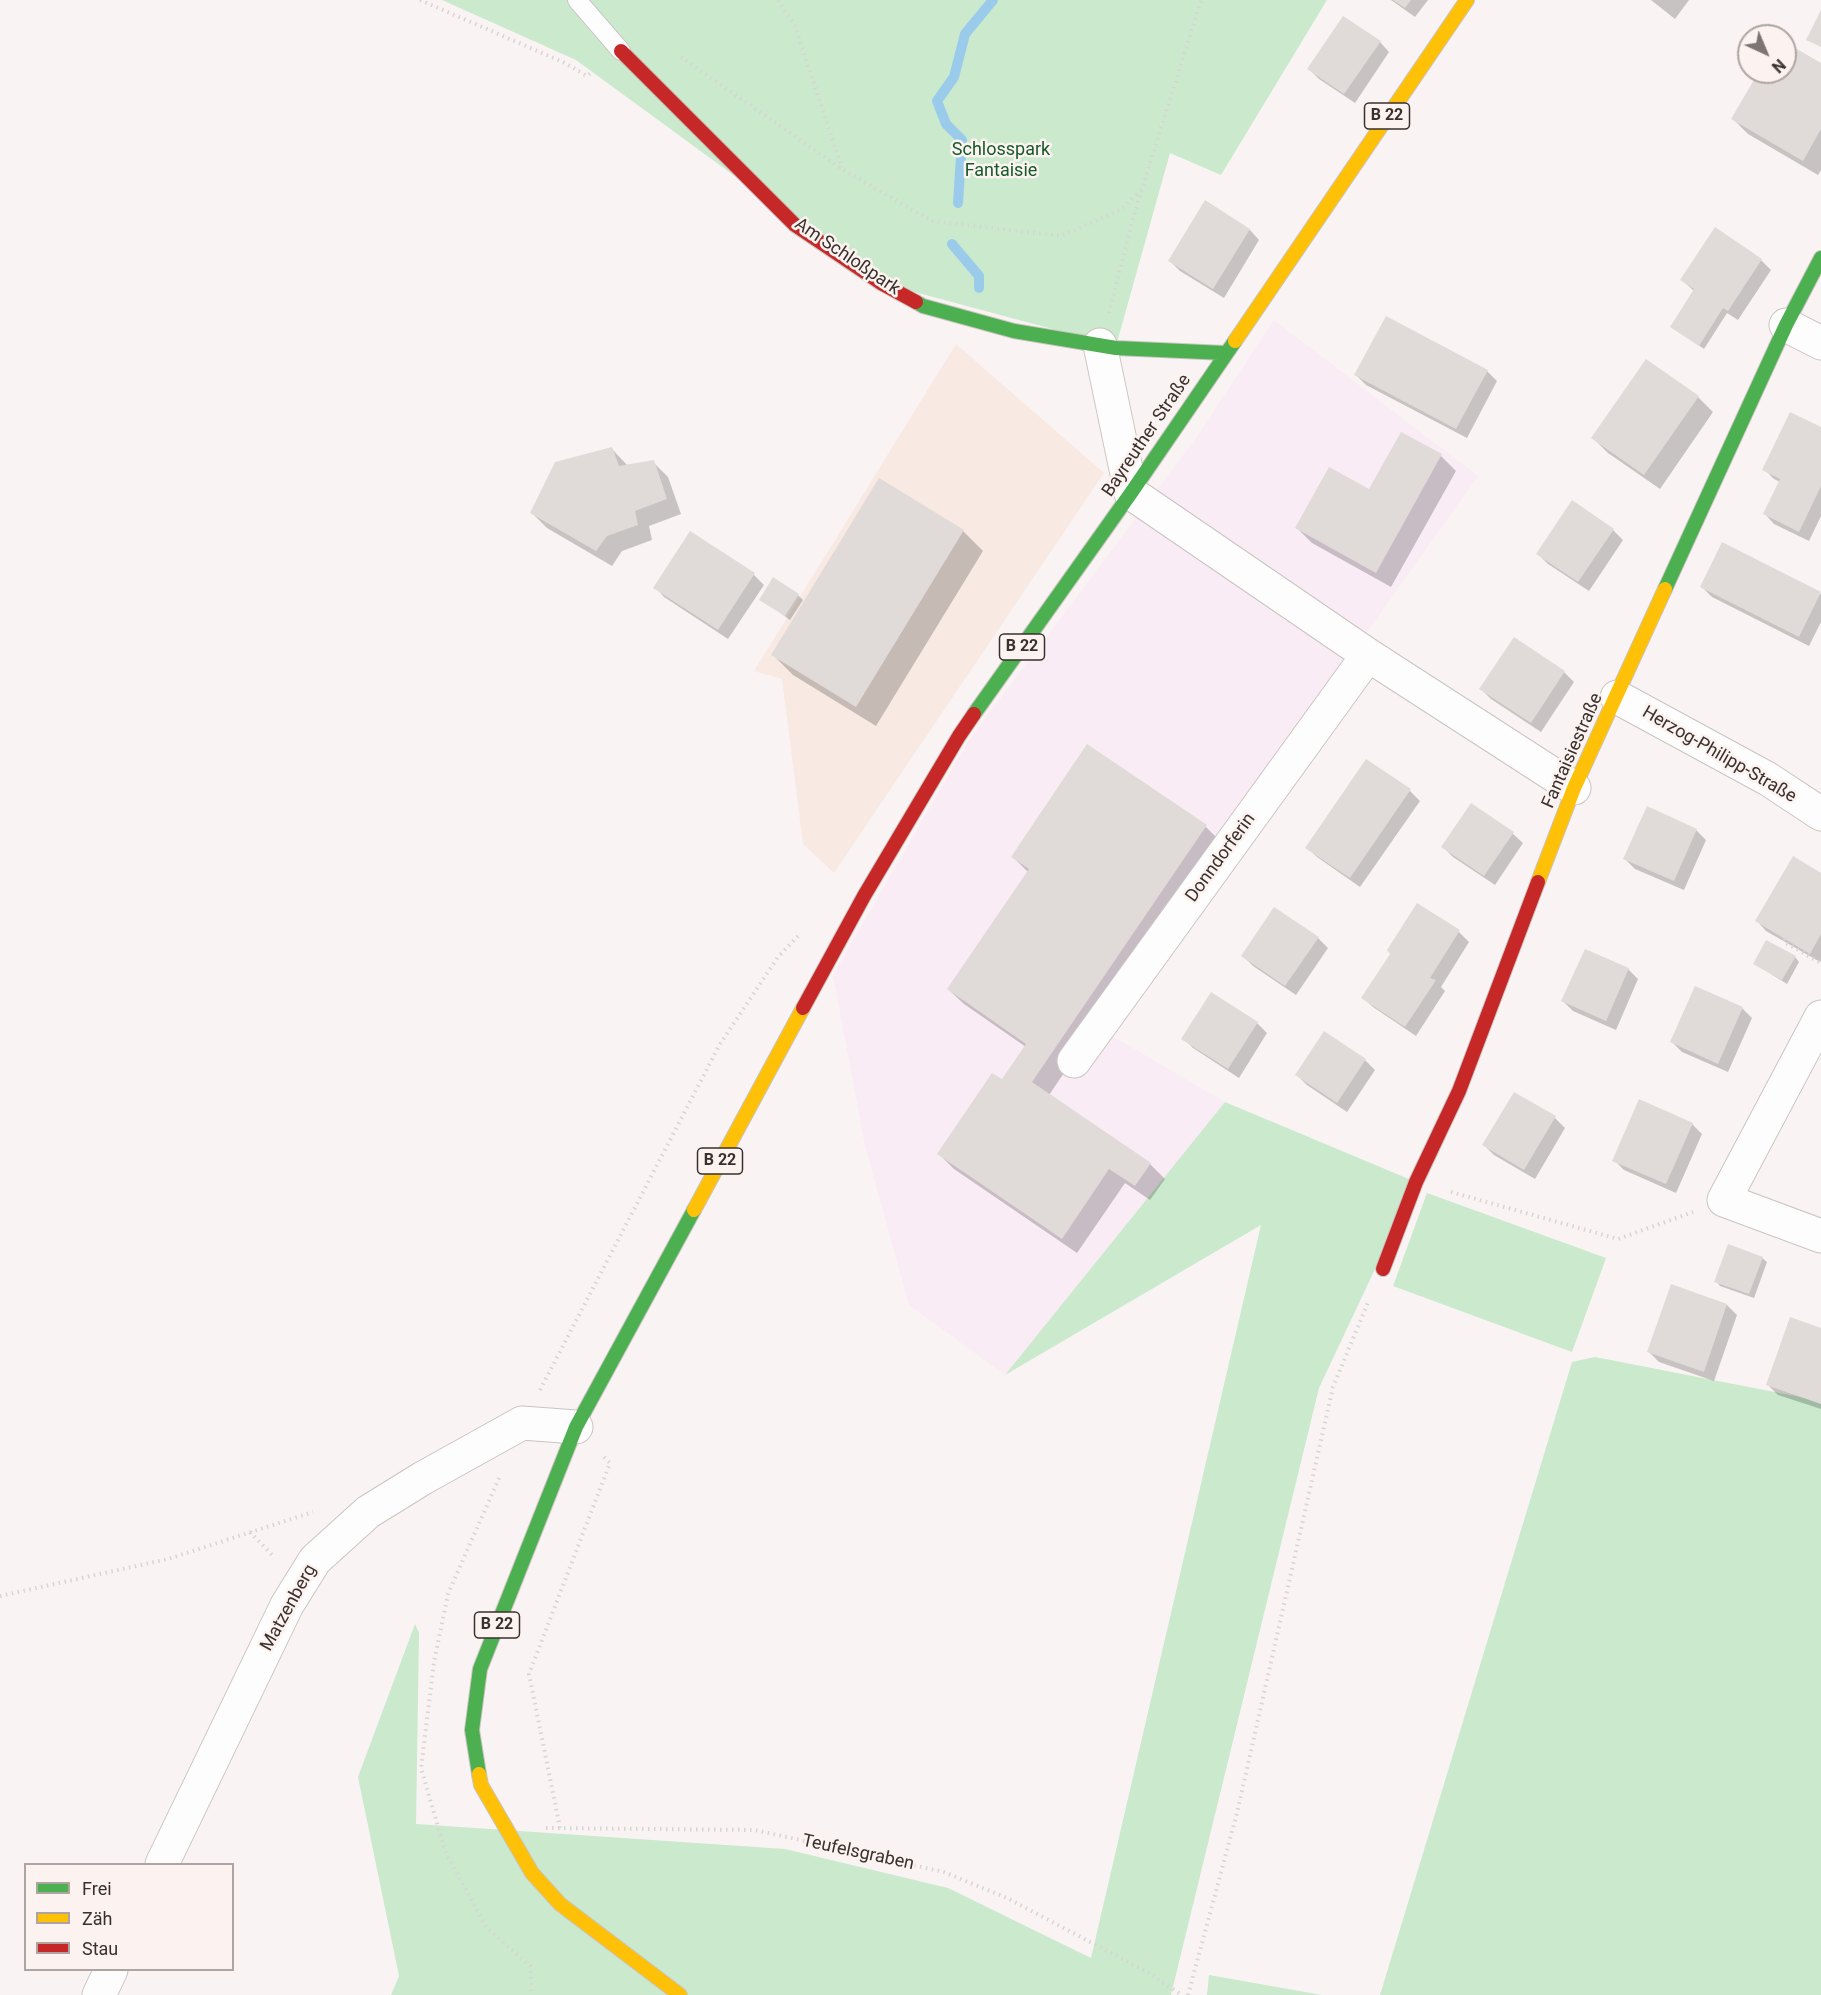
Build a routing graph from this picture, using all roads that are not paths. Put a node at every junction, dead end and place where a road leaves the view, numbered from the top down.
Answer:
1 (577, 0) edge
2 (1467, 0) edge
3 (621, 51) joint
4 (1821, 258) edge
5 (1786, 325) junction
6 (1821, 344) edge
7 (1100, 345) junction
8 (1225, 353) junction
9 (1131, 493) junction
10 (1368, 655) junction
11 (1617, 697) junction
12 (1574, 788) junction
13 (1821, 814) edge
14 (1821, 1017) edge
15 (1074, 1061) dead end
16 (1821, 1236) edge
17 (1383, 1269) road end
18 (576, 1427) junction
19 (162, 1863) edge
20 (111, 1971) edge
21 (99, 1995) edge
22 (680, 1995) edge

1 - 3 lane
2 - 8 main road, Bayreuther Straße / B 22
3 - 7 main road, Am Schloßpark
4 - 5 main road, Fantaisiestraße
5 - 6 street
5 - 11 main road, Fantaisiestraße
7 - 8 main road, Am Schloßpark
7 - 9 street
8 - 9 main road, Bayreuther Straße / B 22
9 - 10 street
9 - 18 main road, Bayreuther Straße / B 22
10 - 12 street
10 - 15 street, Donndorferin
11 - 12 main road, Fantaisiestraße
11 - 13 street, Herzog-Philipp-Straße
12 - 17 main road, Fantaisiestraße
14 - 16 street
18 - 19 street, Matzenberg
18 - 22 main road, B 22
20 - 21 street

